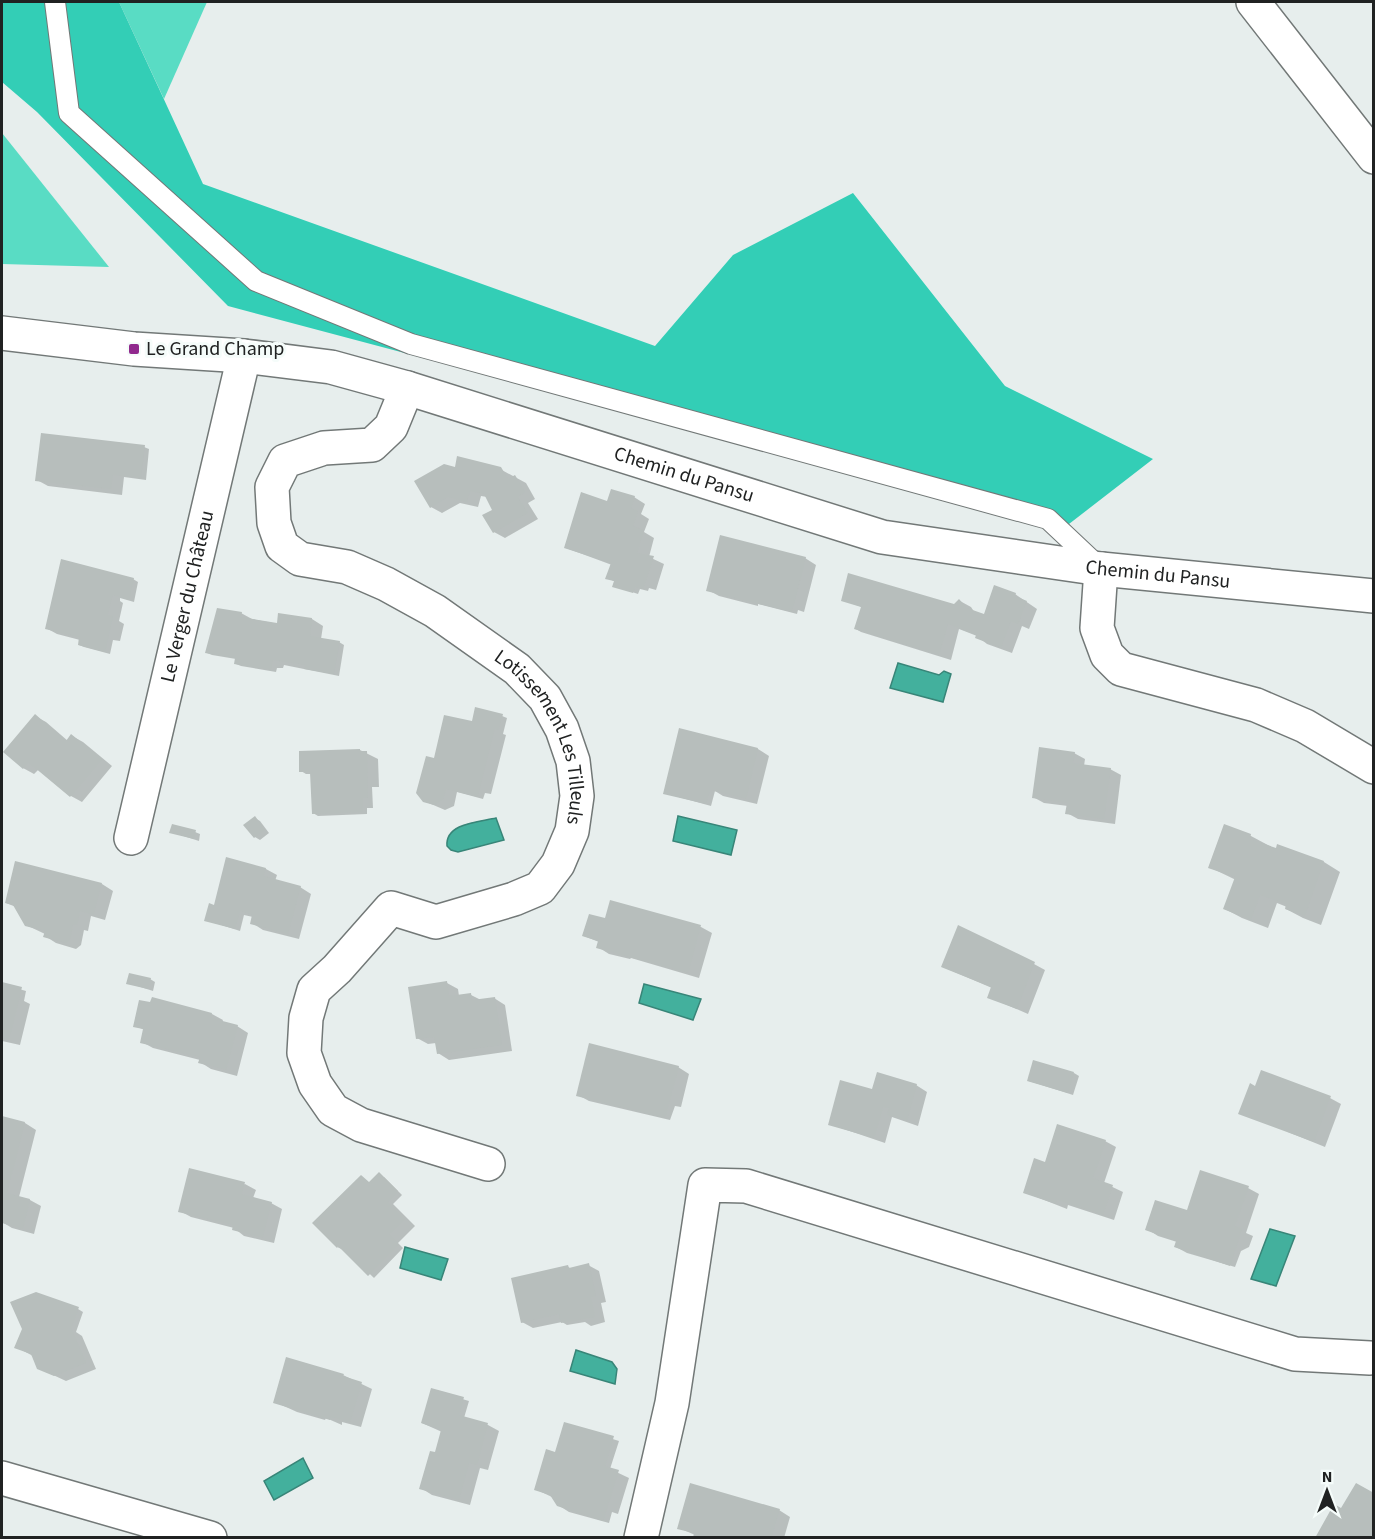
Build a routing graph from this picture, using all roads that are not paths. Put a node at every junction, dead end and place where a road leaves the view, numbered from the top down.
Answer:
1 (54, 2) edge
2 (1253, 2) edge
3 (1374, 157) edge
4 (2, 333) edge
5 (244, 356) junction
6 (407, 388) junction
7 (1101, 569) junction
8 (1374, 596) edge
9 (1374, 767) edge
10 (131, 838) dead end
11 (488, 1164) dead end
12 (1370, 1358) dead end
13 (2, 1478) edge
14 (210, 1538) edge
15 (641, 1538) edge

1 - 7 lane
2 - 3 street
4 - 5 street, Chemin du Pansu
5 - 6 street, Chemin du Pansu
5 - 10 street, Le Verger du Château
6 - 7 street, Chemin du Pansu
6 - 11 street, Lotissement Les Tilleuls
7 - 8 street, Chemin du Pansu
7 - 9 street
12 - 15 street
13 - 14 street

